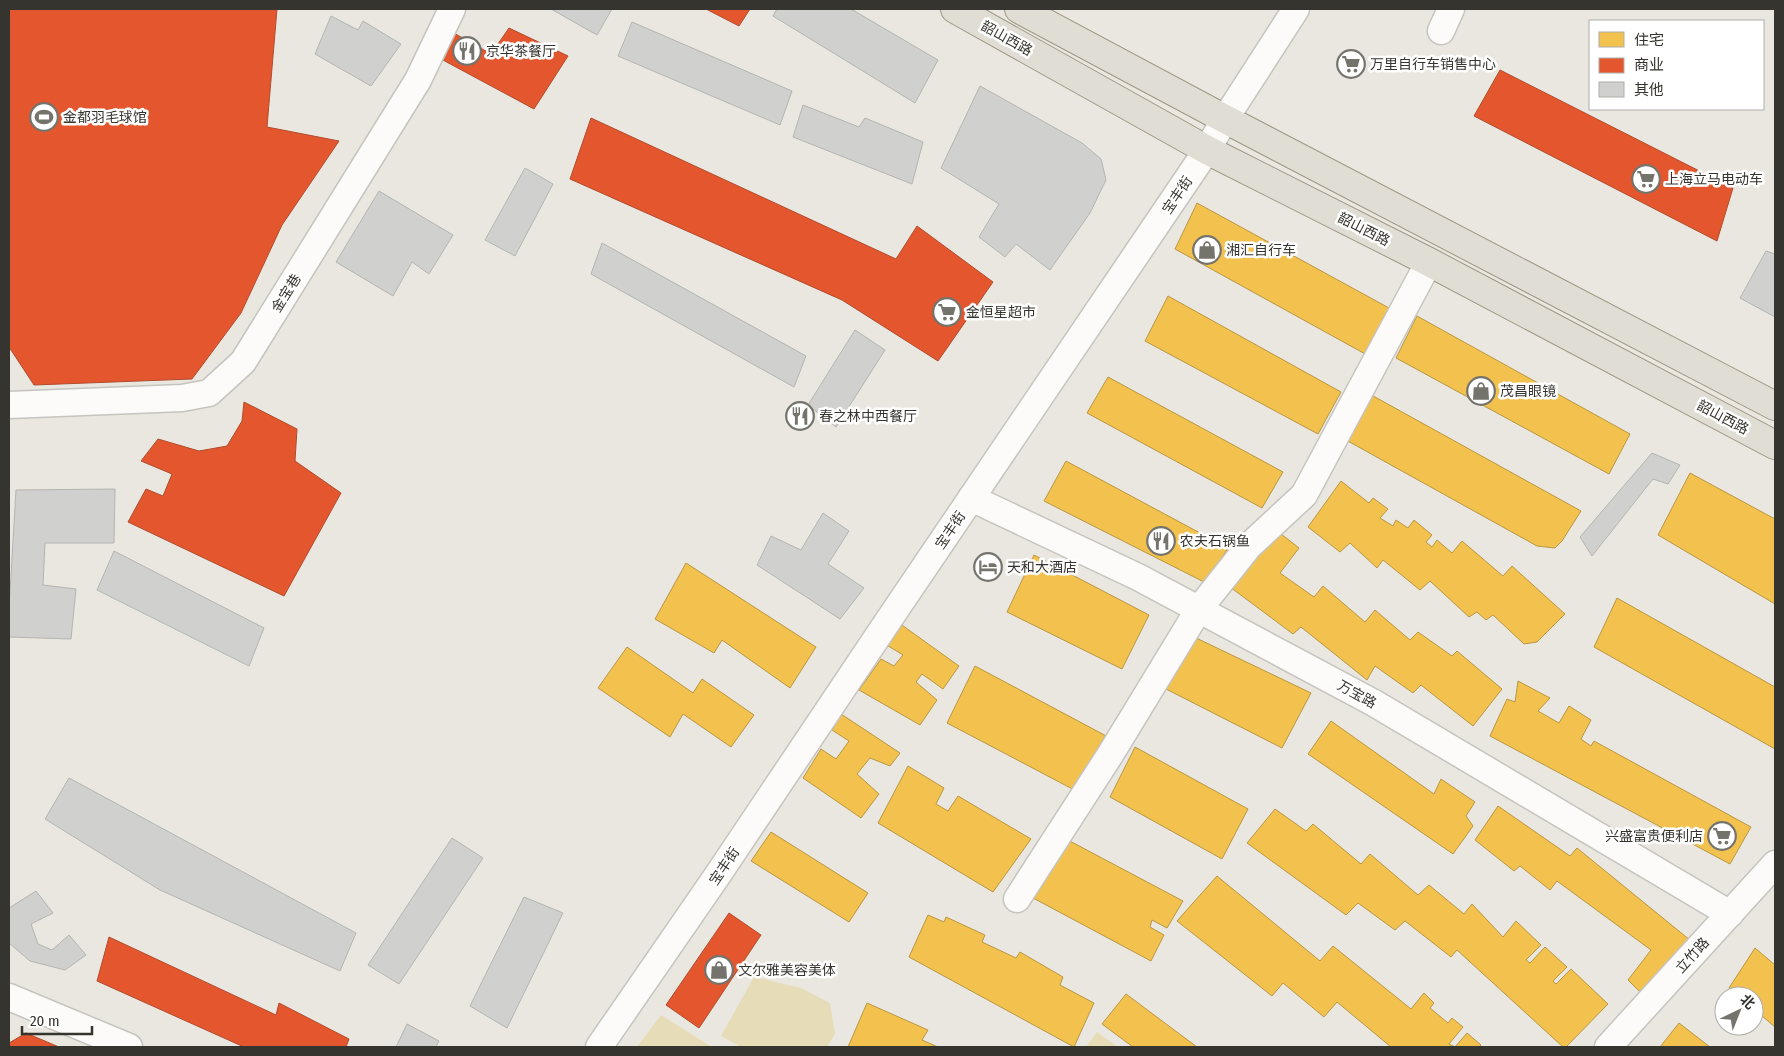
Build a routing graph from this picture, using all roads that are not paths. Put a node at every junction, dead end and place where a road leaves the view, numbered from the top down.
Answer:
1 (452, 9) edge
2 (955, 9) edge
3 (1019, 9) edge
4 (1296, 9) edge
5 (1225, 119) junction
6 (1208, 150) junction
7 (1429, 262) junction
8 (9, 405) edge
9 (1775, 406) edge
10 (1775, 445) edge
11 (972, 498) junction
12 (1199, 610) junction
13 (1775, 864) edge
14 (1017, 899) dead end
15 (1730, 914) junction
16 (9, 997) edge
17 (129, 1047) edge
18 (599, 1047) edge
19 (1608, 1047) edge

1 - 8 street, 金宝巷
2 - 6 main road, 韶山西路
3 - 5 main road
4 - 5 street, 宝丰街
5 - 6 street, 宝丰街
5 - 9 main road
6 - 7 main road, 韶山西路
6 - 11 street, 宝丰街
7 - 10 main road, 韶山西路
7 - 12 street
11 - 12 street, 万宝路
11 - 18 street, 宝丰街
12 - 14 street
12 - 15 street, 万宝路
13 - 15 street, 立竹路
15 - 19 street, 立竹路
16 - 17 street

